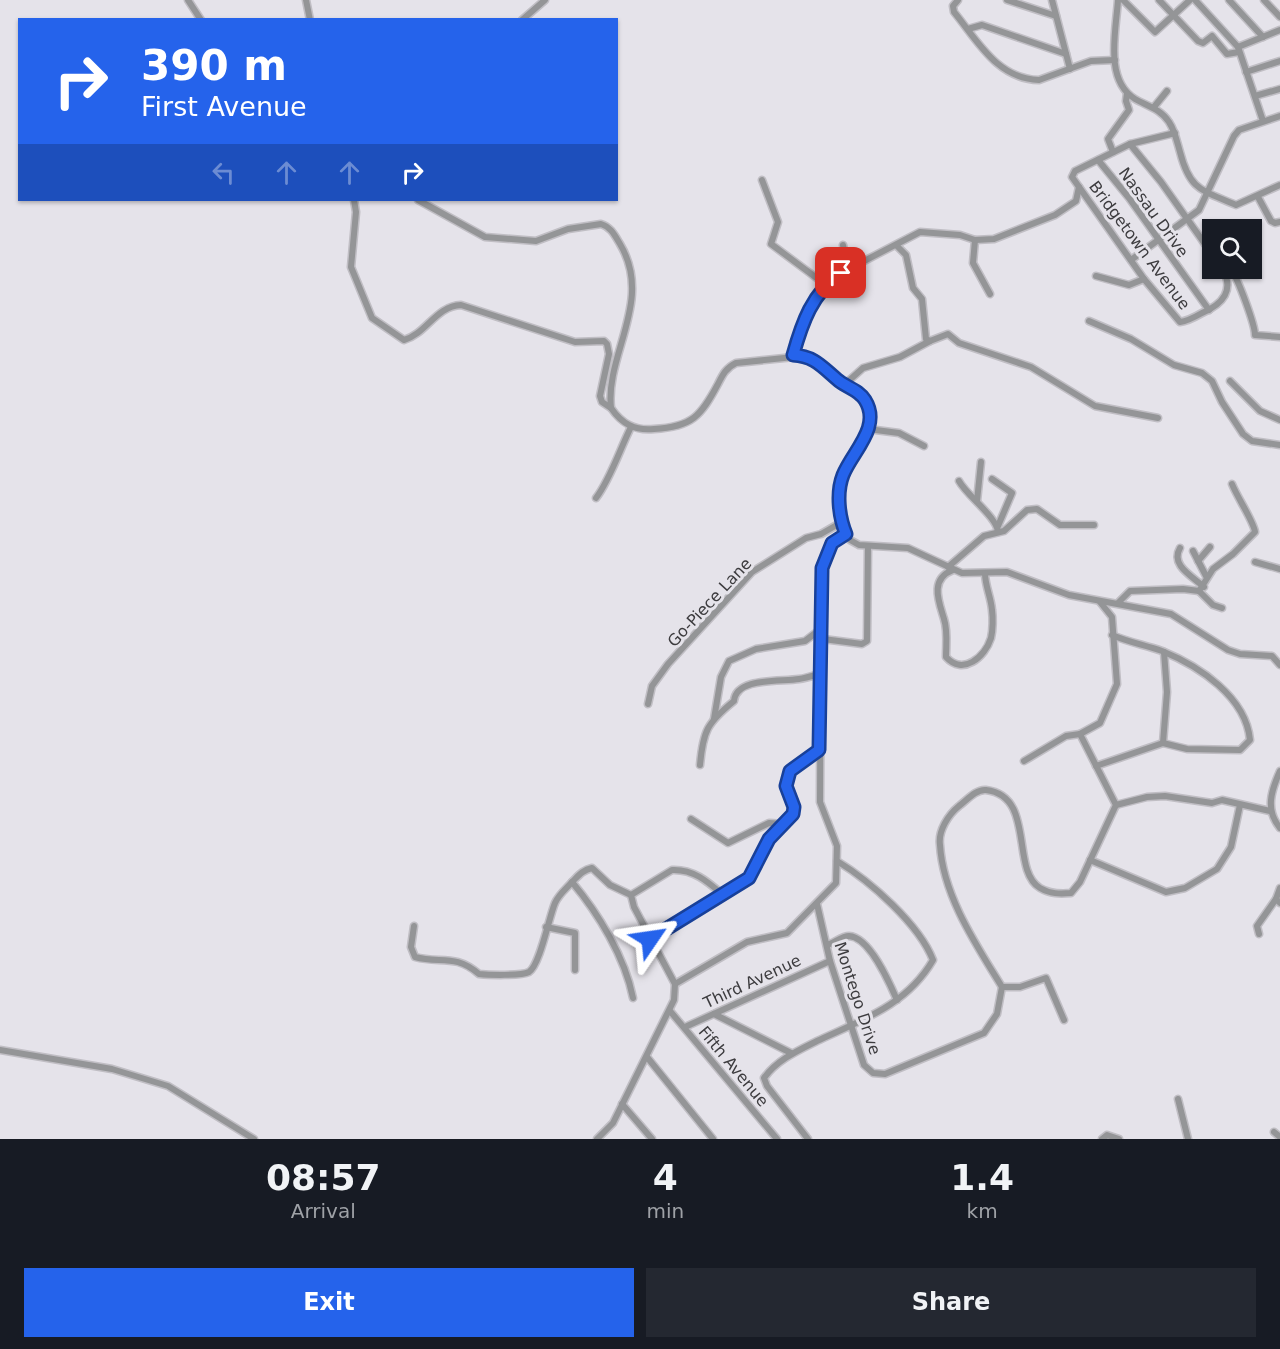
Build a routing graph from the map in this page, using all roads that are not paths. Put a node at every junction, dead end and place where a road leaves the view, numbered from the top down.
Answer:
1 (188, 0) edge
2 (306, 0) edge
3 (545, 0) edge
4 (958, 0) edge
5 (1007, 0) edge
6 (1052, 0) edge
7 (1118, 0) edge
8 (1123, 0) edge
9 (1159, 0) edge
10 (1190, 0) edge
11 (1195, 0) edge
12 (1229, 0) edge
13 (1264, 0) edge
14 (1056, 16) junction
15 (1174, 16) junction
16 (1280, 17) edge
17 (200, 18) edge
18 (310, 18) edge
19 (524, 18) edge
20 (968, 29) junction
21 (1280, 30) edge
22 (1263, 37) junction
23 (1239, 50) junction
24 (1066, 54) junction
25 (1115, 60) junction
26 (1280, 60) edge
27 (1070, 69) junction
28 (1246, 72) junction
29 (1280, 89) edge
30 (1167, 91) dead end
31 (1127, 93) junction
32 (1255, 96) junction
33 (1154, 108) junction
34 (1280, 116) edge
35 (1263, 121) junction
36 (1175, 133) junction
37 (1130, 144) junction
38 (1113, 152) junction
39 (1098, 160) junction
40 (762, 180) dead end
41 (1280, 185) edge
42 (1079, 187) junction
43 (1209, 193) junction
44 (1258, 197) junction
45 (354, 201) edge
46 (420, 201) edge
47 (1186, 221) junction
48 (1280, 222) edge
49 (975, 240) junction
50 (1159, 241) junction
51 (1202, 241) edge
52 (843, 245) dead end
53 (897, 246) junction
54 (1131, 260) junction
55 (841, 273) junction
56 (1096, 276) dead end
57 (1144, 279) junction
58 (1227, 279) edge
59 (1237, 279) edge
60 (826, 285) junction
61 (990, 294) dead end
62 (1209, 310) junction
63 (1089, 321) dead end
64 (1280, 337) edge
65 (930, 341) junction
66 (793, 355) junction
67 (1230, 381) dead end
68 (844, 385) junction
69 (611, 408) junction
70 (1158, 418) dead end
71 (1280, 420) edge
72 (631, 427) junction
73 (868, 429) junction
74 (1280, 445) edge
75 (924, 446) dead end
76 (981, 462) dead end
77 (992, 479) dead end
78 (959, 481) dead end
79 (1232, 484) dead end
80 (596, 498) dead end
81 (977, 501) junction
82 (842, 522) junction
83 (1094, 525) dead end
84 (998, 529) junction
85 (846, 534) junction
86 (868, 547) junction
87 (1210, 547) dead end
88 (1180, 548) dead end
89 (1192, 551) dead end
90 (1198, 561) junction
91 (1255, 562) dead end
92 (950, 568) junction
93 (1280, 569) edge
94 (985, 573) junction
95 (1206, 576) junction
96 (1202, 589) junction
97 (1100, 601) junction
98 (1118, 603) junction
99 (1222, 608) dead end
100 (822, 628) junction
101 (1112, 635) junction
102 (823, 639) junction
103 (1164, 652) junction
104 (1280, 665) edge
105 (822, 672) junction
106 (648, 704) dead end
107 (714, 718) junction
108 (1080, 734) junction
109 (1163, 742) junction
110 (819, 750) junction
111 (1024, 761) dead end
112 (700, 765) dead end
113 (1096, 766) junction
114 (1280, 771) edge
115 (1116, 805) junction
116 (1240, 805) junction
117 (1270, 811) junction
118 (691, 819) dead end
119 (785, 824) junction
120 (1280, 828) edge
121 (1090, 860) junction
122 (837, 861) junction
123 (572, 882) junction
124 (1280, 888) edge
125 (722, 894) junction
126 (631, 895) junction
127 (1278, 901) edge
128 (817, 904) junction
129 (414, 926) dead end
130 (546, 927) junction
131 (1259, 934) dead end
132 (650, 939) junction
133 (827, 945) junction
134 (830, 961) junction
135 (575, 970) dead end
136 (675, 984) junction
137 (1002, 987) junction
138 (633, 998) dead end
139 (897, 1000) junction
140 (670, 1011) junction
141 (714, 1014) junction
142 (1064, 1020) dead end
143 (850, 1026) junction
144 (685, 1027) junction
145 (0, 1050) edge
146 (791, 1053) junction
147 (646, 1057) junction
148 (1178, 1099) dead end
149 (622, 1104) junction
150 (1274, 1131) dead end
151 (1280, 1137) edge
152 (254, 1139) edge
153 (597, 1139) edge
154 (652, 1139) edge
155 (713, 1139) edge
156 (777, 1139) edge
157 (808, 1139) edge
158 (1102, 1139) edge
159 (1119, 1139) edge
160 (1188, 1139) edge

1 - 17 street
2 - 18 street
3 - 19 street
4 - 20 street
5 - 14 street
6 - 14 street
7 - 25 street
8 - 15 street
9 - 15 street
10 - 15 street
11 - 23 street
12 - 22 street
13 - 16 street
14 - 24 street
15 - 23 street
20 - 24 street
20 - 27 street
21 - 22 street
22 - 23 street
23 - 28 street
24 - 27 street
25 - 27 street
25 - 31 street
26 - 28 street
28 - 32 street
29 - 32 street
30 - 33 street
31 - 33 street
31 - 38 street
32 - 35 street
33 - 36 street
34 - 35 street
35 - 43 street
36 - 37 street
36 - 43 street
37 - 38 street
37 - 47 street
38 - 39 street
39 - 42 street, Bridgetown Avenue
39 - 50 street, Nassau Drive
40 - 60 street
41 - 44 street
42 - 49 street
42 - 54 street, Bridgetown Avenue
43 - 44 street
43 - 47 street
44 - 48 street
45 - 69 street
46 - 69 street
47 - 50 street
47 - 51 street
49 - 53 street
49 - 61 street
50 - 54 street
50 - 62 street, Nassau Drive
52 - 55 street
53 - 55 street
53 - 65 street
54 - 57 street, Bridgetown Avenue
55 - 60 street
56 - 57 street
57 - 62 street, Bridgetown Avenue
58 - 62 street, Bridgetown Avenue
59 - 64 street
60 - 66 street
63 - 74 street
65 - 68 street
65 - 70 street
66 - 68 street
66 - 72 street
67 - 71 street
68 - 73 street
69 - 72 street
72 - 80 street
73 - 75 street
73 - 82 street
76 - 81 street
77 - 84 street
78 - 81 street
79 - 95 street
81 - 84 street
82 - 85 street
82 - 106 street, Go-Piece Lane
83 - 84 street
84 - 92 street
85 - 86 street
85 - 100 street
86 - 92 street
86 - 102 street
87 - 90 street
88 - 96 street
89 - 90 street
90 - 95 street
91 - 93 street
92 - 94 street
92 - 94 street
94 - 97 street
95 - 96 street
96 - 98 street
96 - 99 street
97 - 98 street
97 - 101 street
98 - 104 street
100 - 102 street
100 - 107 street
101 - 103 street
101 - 108 street
102 - 105 street
103 - 109 street
103 - 109 street
105 - 107 street
105 - 110 street
107 - 112 street
108 - 111 street
108 - 113 street
109 - 113 street
110 - 119 street
110 - 122 street
113 - 115 street
114 - 117 street
115 - 116 street
115 - 121 street
116 - 117 street
116 - 121 street
117 - 120 street
118 - 119 street
119 - 125 street
121 - 137 street
122 - 128 street
122 - 139 street
123 - 126 street
123 - 130 street
123 - 138 street
124 - 127 street
125 - 126 street
125 - 132 street
126 - 132 street
127 - 131 street
128 - 133 street, Montego Drive
128 - 136 street
129 - 130 street
130 - 135 street
132 - 136 street
133 - 134 street, Montego Drive
133 - 139 street
134 - 141 street, Third Avenue
134 - 143 street, Montego Drive
136 - 140 street
137 - 142 street
137 - 143 street, Montego Drive
139 - 143 street
140 - 144 street, Fifth Avenue
140 - 147 street
141 - 144 street, Third Avenue
141 - 146 street
143 - 146 street
144 - 156 street, Fifth Avenue
145 - 152 street
146 - 157 street
147 - 149 street
147 - 155 street
148 - 160 street
149 - 153 street
149 - 154 street
150 - 151 street
158 - 159 street

